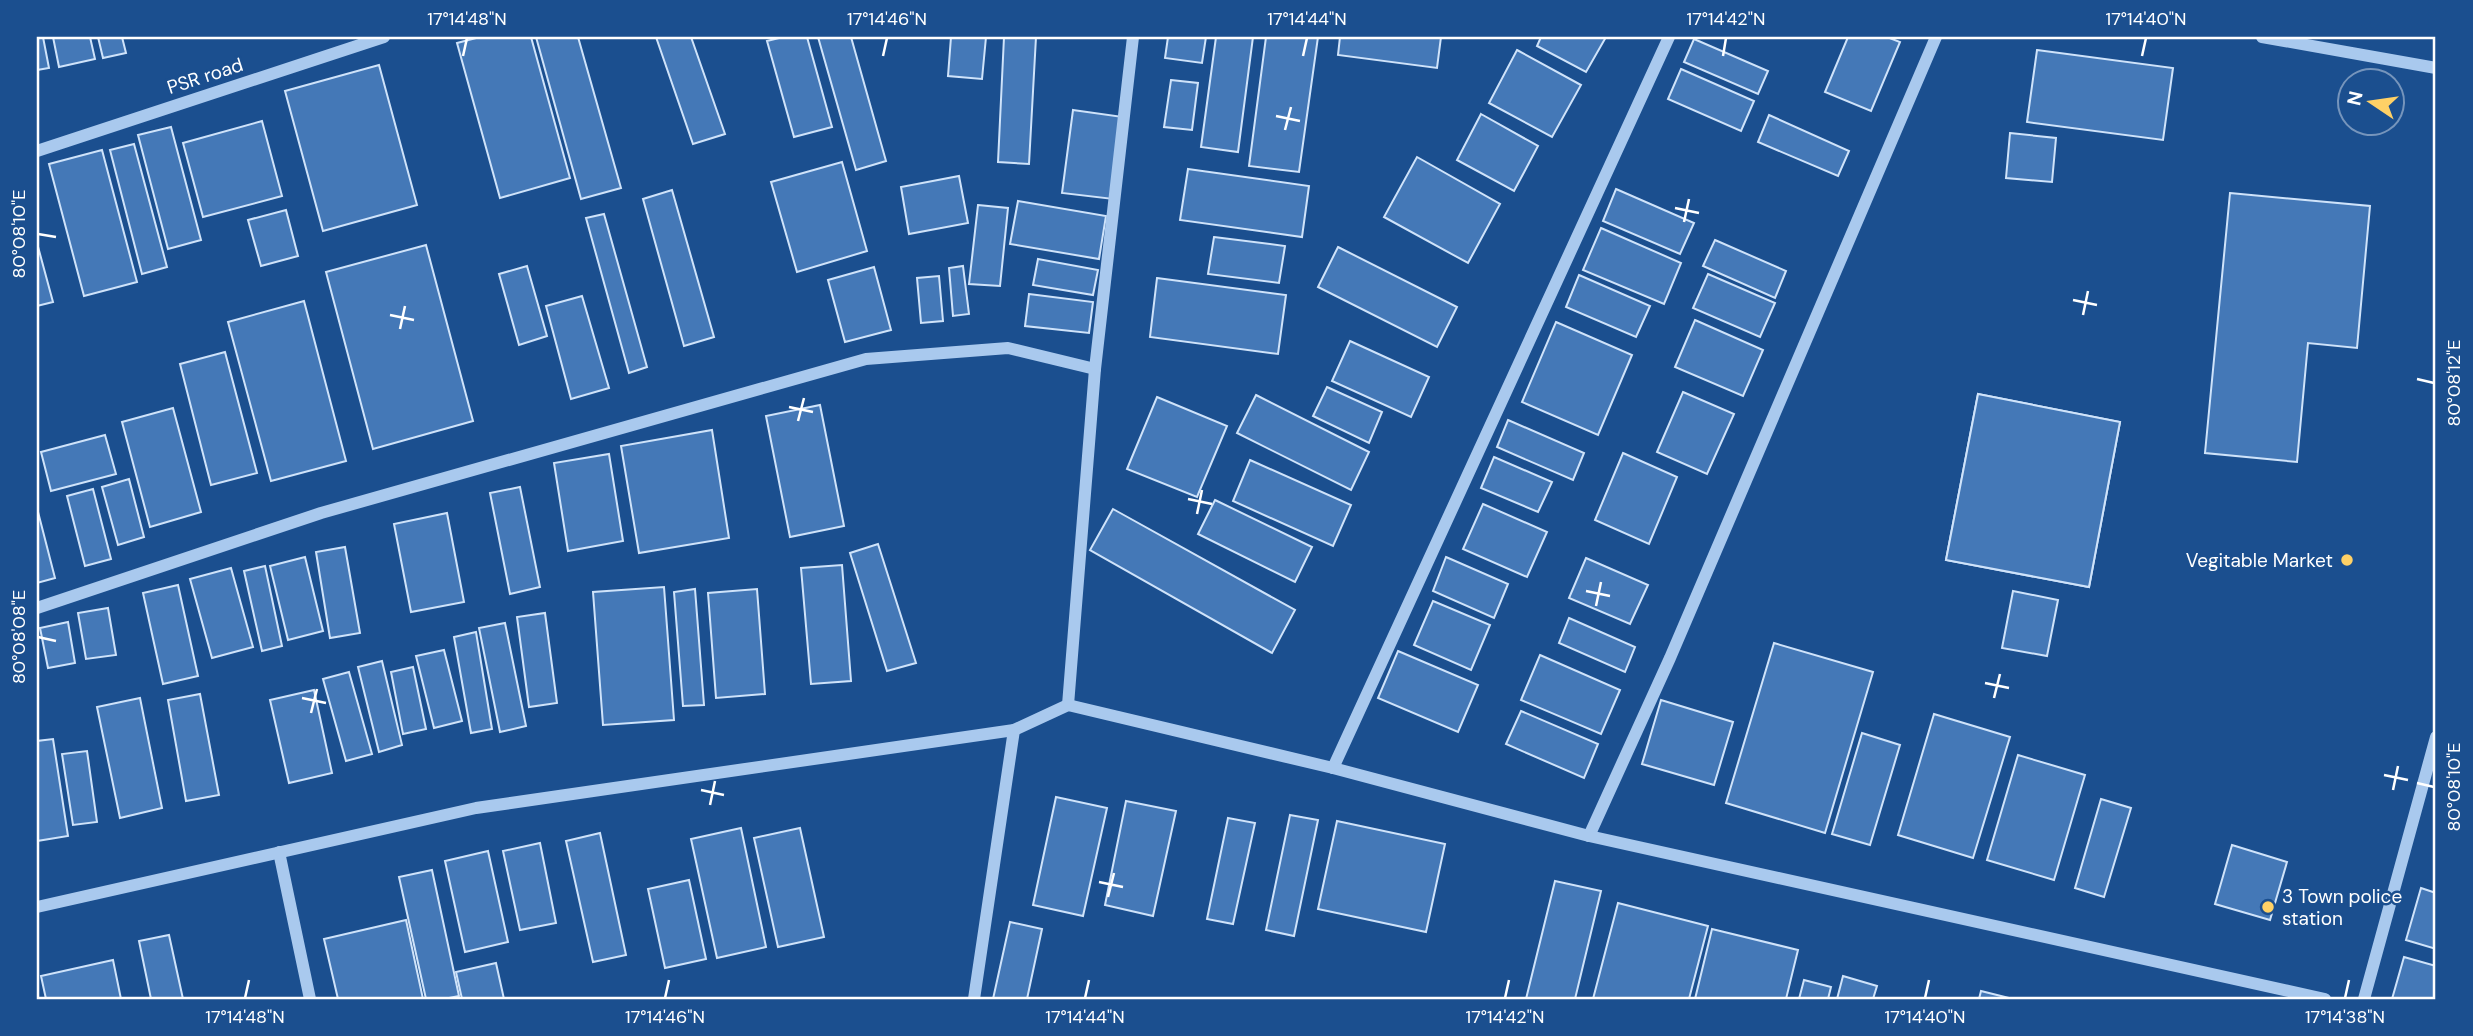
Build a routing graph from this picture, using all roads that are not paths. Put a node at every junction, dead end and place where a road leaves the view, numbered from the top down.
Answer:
1 (384, 37) edge
2 (1133, 37) edge
3 (1669, 37) edge
4 (1936, 37) edge
5 (2262, 37) edge
6 (2436, 68) edge
7 (37, 151) edge
8 (1095, 369) junction
9 (37, 608) edge
10 (1068, 705) junction
11 (1014, 730) junction
12 (2436, 737) edge
13 (1333, 768) junction
14 (1589, 836) junction
15 (279, 852) junction
16 (37, 907) edge
17 (310, 999) edge
18 (974, 999) edge
19 (2325, 999) edge
20 (2364, 999) edge

1 - 7 street, PSR road
2 - 8 street
3 - 13 street
4 - 14 street
5 - 6 street
8 - 9 street
8 - 10 street
10 - 11 street
10 - 13 street
11 - 15 street
11 - 18 street
12 - 20 street
13 - 14 street
14 - 19 street
15 - 16 street
15 - 17 street

